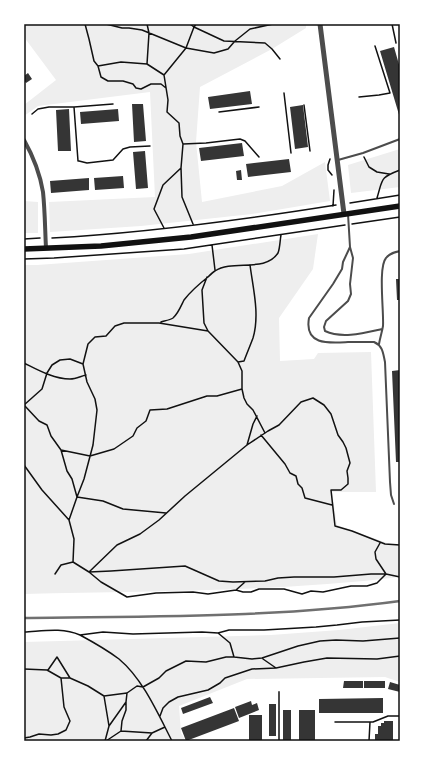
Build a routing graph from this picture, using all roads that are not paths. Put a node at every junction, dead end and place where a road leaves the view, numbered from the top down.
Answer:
1 (320, 24) edge
2 (400, 139) edge
3 (24, 140) edge
4 (337, 160) junction
5 (400, 206) edge
6 (346, 214) junction
7 (46, 248) junction
8 (350, 248) junction
9 (24, 249) edge
10 (400, 251) edge
11 (382, 329) junction
12 (379, 344) junction
13 (394, 504) dead end
14 (279, 692) dead end
15 (279, 741) edge

1 - 4 street
2 - 4 lane
3 - 7 street
4 - 6 street
5 - 6 main road
6 - 7 main road
6 - 8 lane
7 - 9 main road
8 - 11 lane
8 - 12 lane
10 - 11 lane
11 - 12 lane
12 - 13 lane
14 - 15 lane

